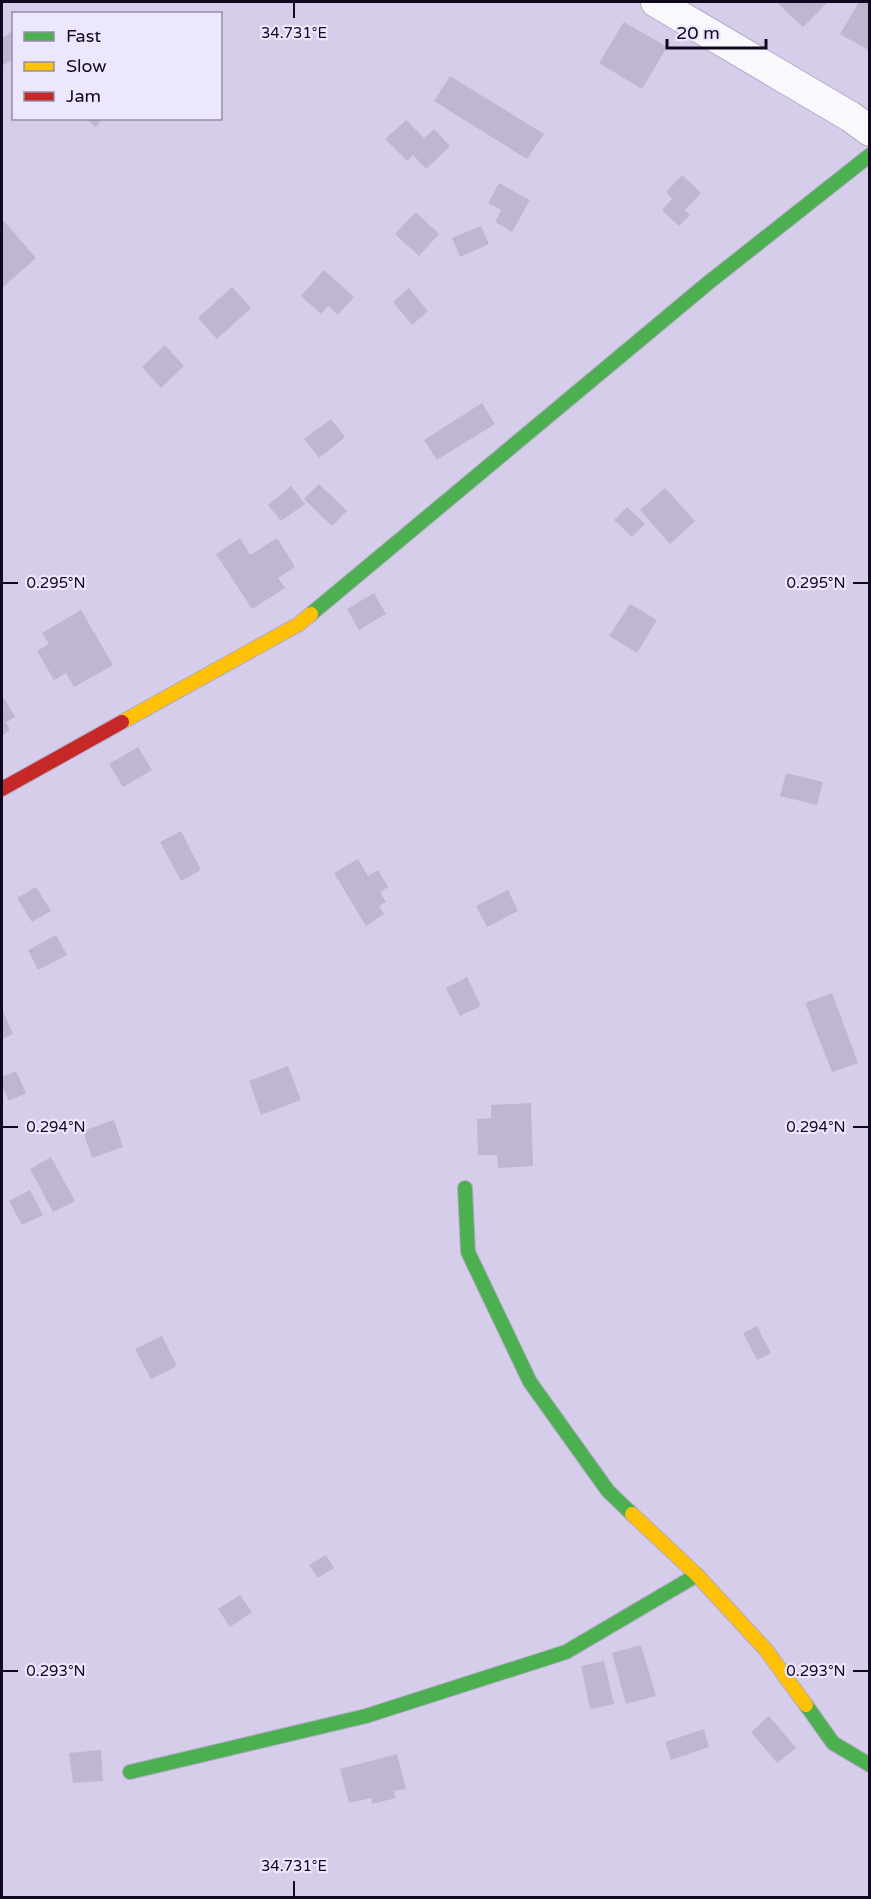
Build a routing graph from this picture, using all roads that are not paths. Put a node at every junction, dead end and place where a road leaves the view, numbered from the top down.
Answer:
1 (656, 2) edge
2 (870, 130) edge
3 (870, 155) edge
4 (2, 789) edge
5 (465, 1188) dead end
6 (697, 1575) junction
7 (870, 1765) edge
8 (130, 1772) dead end

1 - 2 street
3 - 4 street
5 - 6 street
6 - 7 street
6 - 8 street

